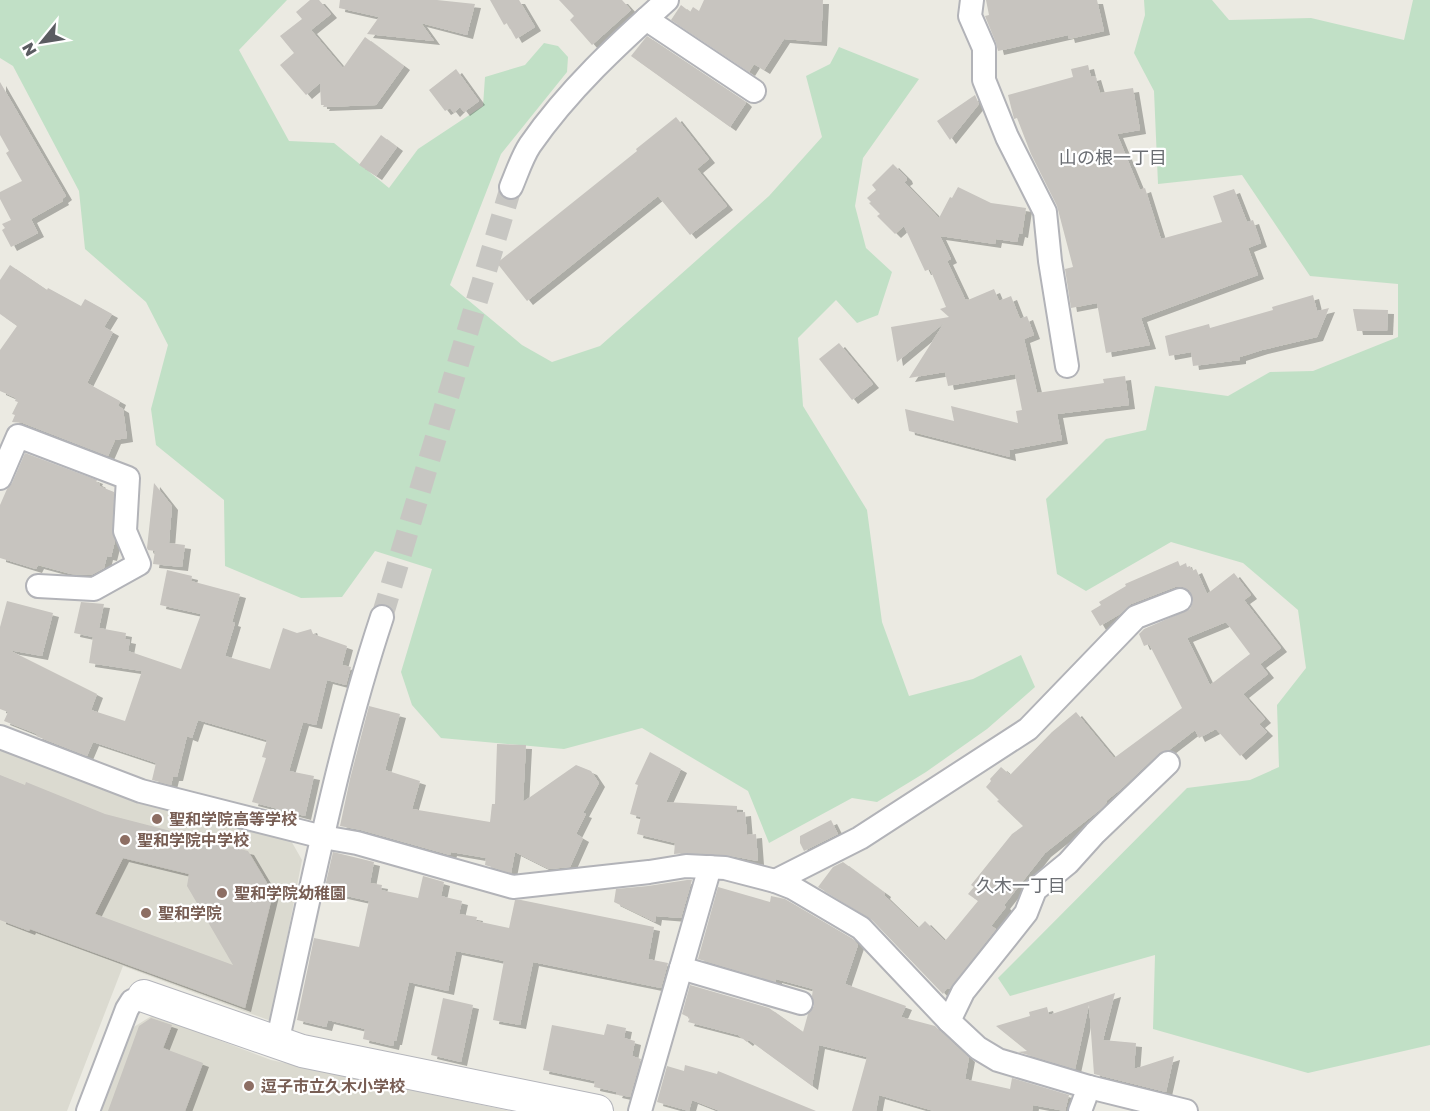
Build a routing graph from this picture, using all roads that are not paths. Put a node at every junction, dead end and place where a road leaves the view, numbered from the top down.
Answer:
1 (667, 0) edge
2 (972, 0) edge
3 (646, 19) junction
4 (754, 91) dead end
5 (511, 187) tunnel mouth
6 (1067, 366) dead end
7 (0, 478) edge
8 (38, 586) dead end
9 (1180, 600) dead end
10 (382, 617) tunnel mouth
11 (0, 737) edge
12 (1168, 763) dead end
13 (323, 837) junction
14 (710, 867) junction
15 (775, 881) junction
16 (681, 968) junction
17 (144, 996) joint
18 (801, 1003) dead end
19 (949, 1021) junction
20 (277, 1043) junction
21 (1089, 1086) junction
22 (88, 1111) edge
23 (597, 1111) edge
24 (640, 1111) edge
25 (1080, 1111) edge
26 (1186, 1111) edge

1 - 3 street
2 - 6 street
3 - 4 street
3 - 5 street
7 - 8 street
9 - 15 street
10 - 13 street
11 - 13 street
12 - 19 street
13 - 14 street
13 - 20 street
14 - 15 street
14 - 16 street
15 - 19 street
16 - 18 street
16 - 24 street
17 - 20 street
17 - 22 street
19 - 21 street
20 - 23 street
21 - 25 street
21 - 26 street

